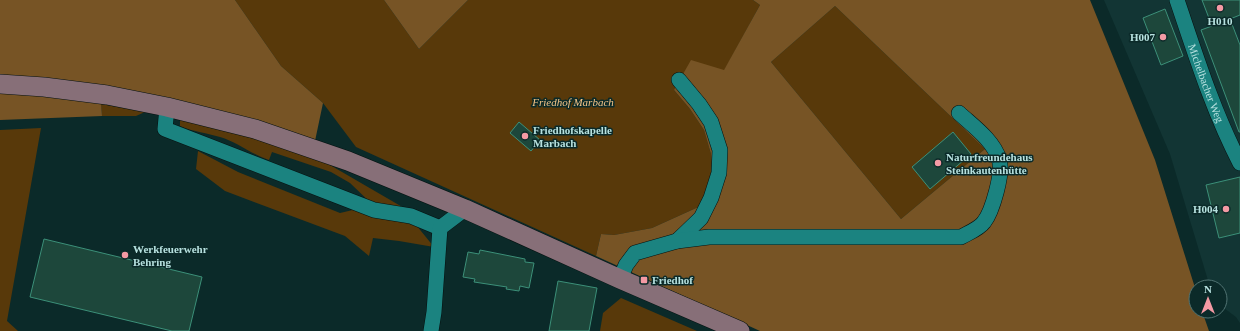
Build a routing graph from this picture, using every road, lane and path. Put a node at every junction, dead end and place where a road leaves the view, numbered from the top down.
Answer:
1 (1177, 0) edge
2 (679, 80) dead end
3 (0, 84) edge
4 (167, 107) junction
5 (959, 113) dead end
6 (1240, 163) edge
7 (465, 209) junction
8 (440, 228) junction
9 (676, 241) junction
10 (620, 279) junction
11 (431, 331) edge
12 (740, 331) edge

1 - 6 lane, Michelbacher Weg
2 - 9 lane
3 - 4 main road
4 - 7 main road
4 - 8 lane
5 - 9 lane
7 - 8 lane
7 - 10 main road
8 - 11 lane
9 - 10 lane
10 - 12 main road

